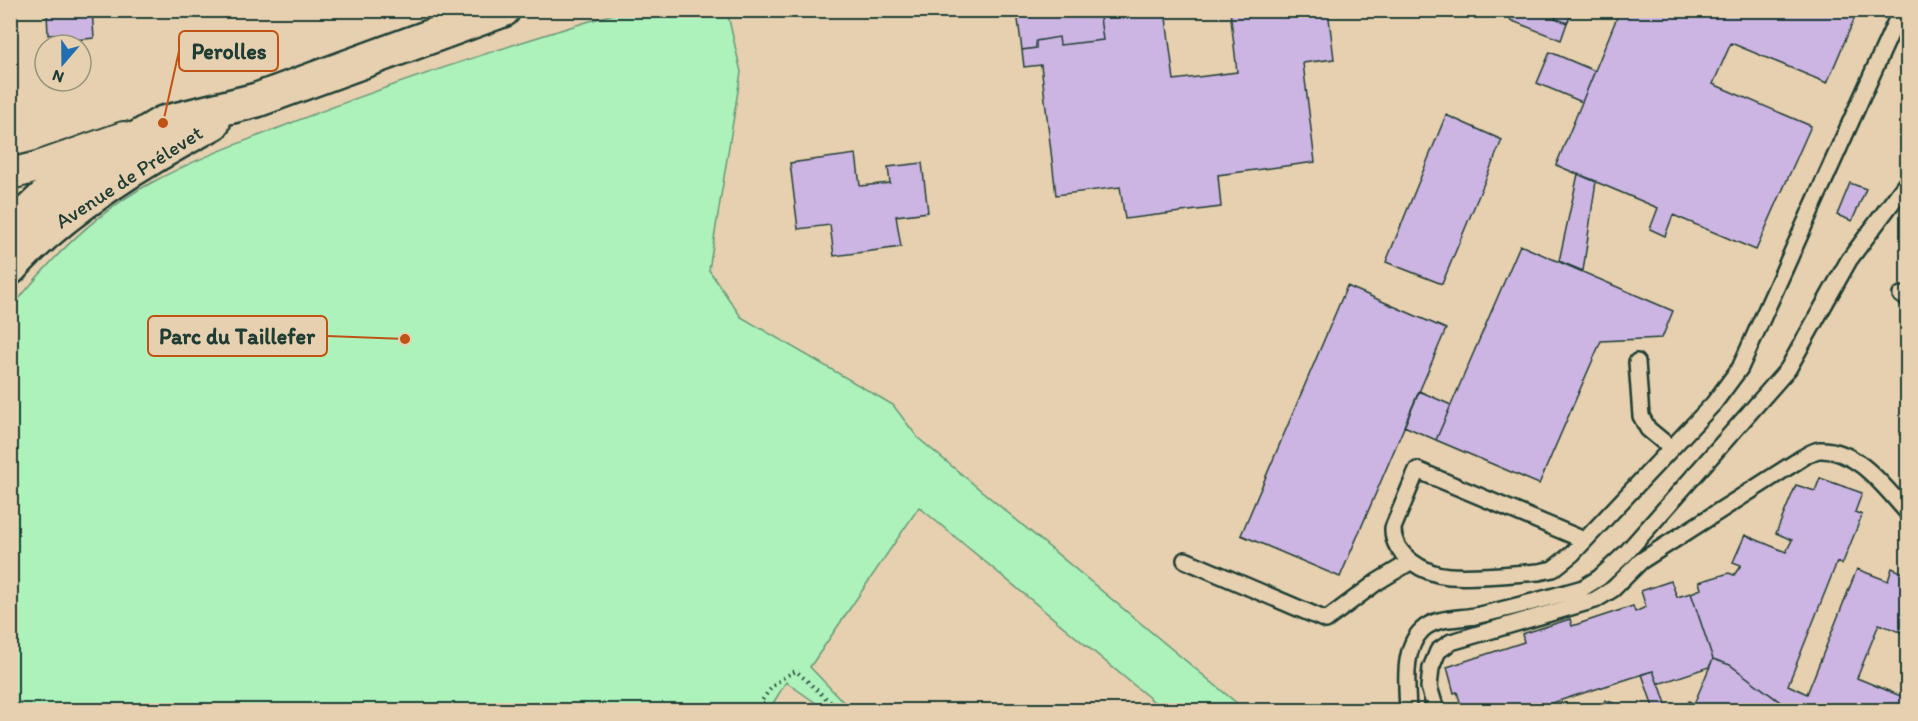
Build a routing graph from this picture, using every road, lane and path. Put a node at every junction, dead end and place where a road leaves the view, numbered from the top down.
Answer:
1 (503, 10) edge
2 (1901, 10) edge
3 (257, 100) junction
4 (163, 123) junction
5 (10, 174) edge
6 (1908, 181) edge
7 (10, 230) edge
8 (10, 268) edge
9 (1637, 362) dead end
10 (1671, 448) junction
11 (1908, 513) edge
12 (1584, 540) junction
13 (1185, 560) dead end
14 (1410, 562) junction
15 (756, 711) edge
16 (839, 711) edge
17 (1408, 711) edge
18 (1436, 711) edge

1 - 3 street, Avenue de Prélevet
2 - 10 lane
3 - 4 street, Avenue de Prélevet
3 - 8 street, Avenue de Prélevet
4 - 5 street
4 - 7 street, Avenue de Prélevet
6 - 17 lane
9 - 10 lane
10 - 12 lane
11 - 18 lane
12 - 14 lane
12 - 14 lane
13 - 14 lane
15 - 16 path

